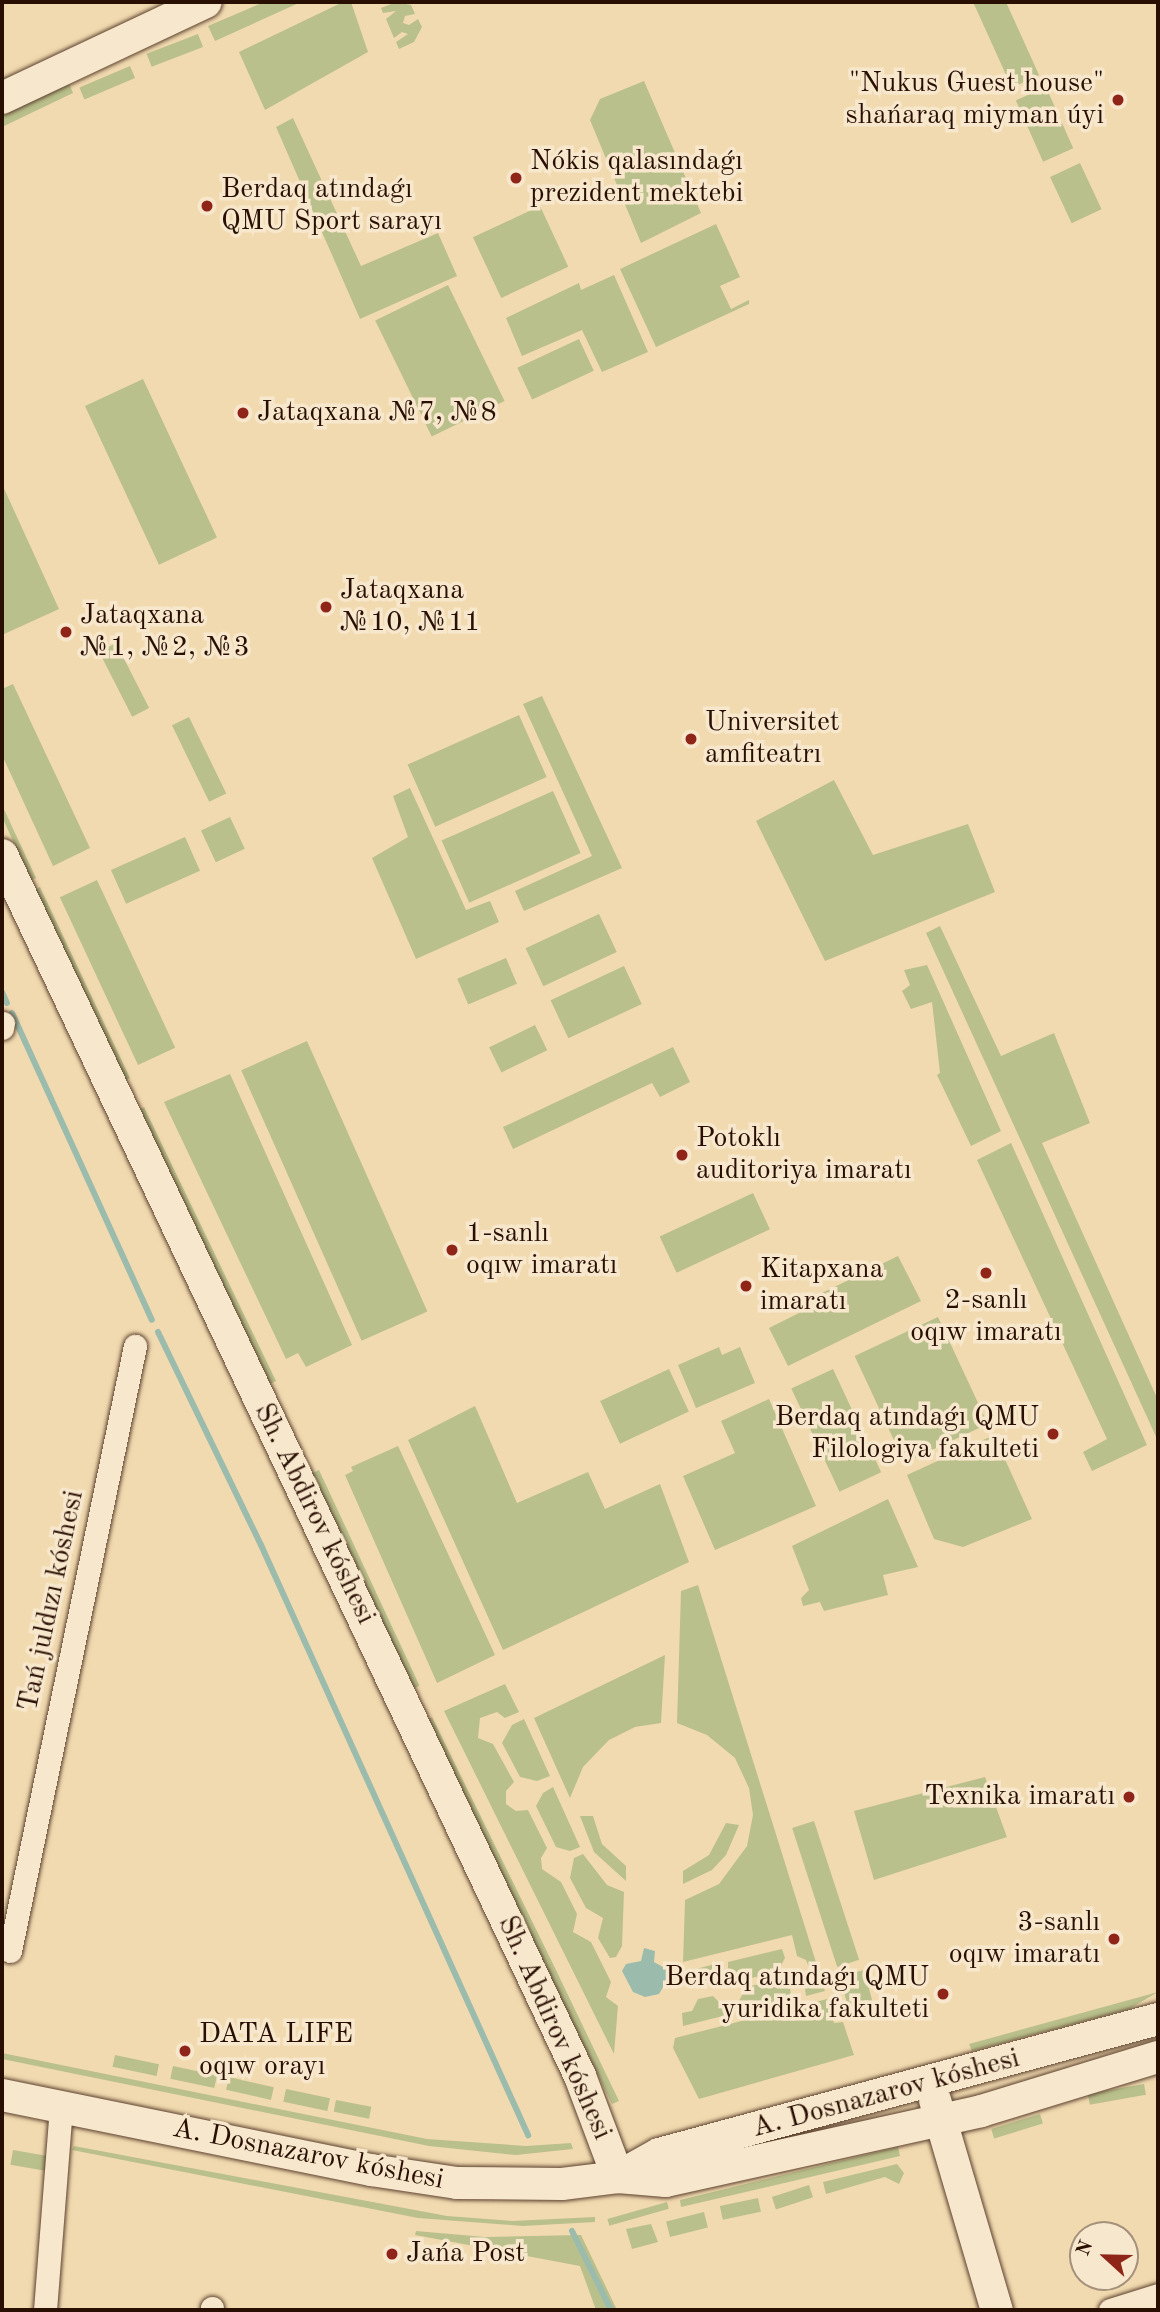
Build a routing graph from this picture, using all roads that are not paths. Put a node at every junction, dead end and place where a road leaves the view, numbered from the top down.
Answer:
1 (206, 2) edge
2 (2, 98) edge
3 (2, 855) edge
4 (135, 1346) dead end
5 (10, 1951) dead end
6 (1158, 2019) edge
7 (1158, 2057) edge
8 (930, 2084) junction
9 (2, 2095) edge
10 (61, 2108) junction
11 (941, 2121) junction
12 (618, 2177) junction
13 (1158, 2295) edge
14 (45, 2310) edge
15 (997, 2310) edge
16 (1110, 2310) edge

1 - 2 street
3 - 12 street, Sh. Abdirov kóshesi
4 - 5 street, Tań juldızı kóshesi
6 - 8 street, A. Dosnazarov kóshesi
7 - 11 street, A. Dosnazarov kóshesi
8 - 11 street
8 - 12 street, A. Dosnazarov kóshesi
9 - 10 street, A. Dosnazarov kóshesi
10 - 12 street, A. Dosnazarov kóshesi
10 - 14 street
11 - 12 street, A. Dosnazarov kóshesi
11 - 15 street
13 - 16 street

